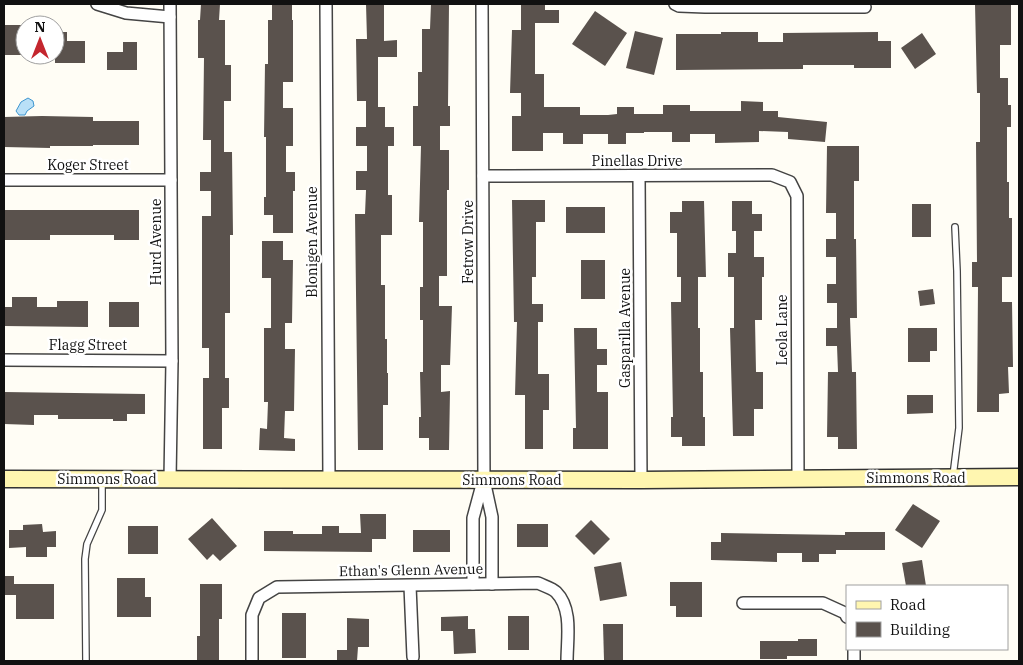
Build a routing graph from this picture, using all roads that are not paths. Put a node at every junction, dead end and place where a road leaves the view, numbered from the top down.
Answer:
1 (97, 4) edge
2 (170, 4) edge
3 (326, 4) edge
4 (482, 4) edge
5 (675, 4) edge
6 (865, 7) dead end
7 (170, 17) junction
8 (483, 176) junction
9 (639, 176) junction
10 (4, 180) edge
11 (171, 180) junction
12 (790, 182) joint
13 (954, 227) dead end
14 (4, 360) edge
15 (172, 361) junction
16 (1019, 477) edge
17 (953, 478) junction
18 (4, 479) edge
19 (102, 479) junction
20 (170, 479) junction
21 (798, 479) junction
22 (329, 480) junction
23 (484, 480) junction
24 (640, 480) junction
25 (473, 584) junction
26 (492, 584) junction
27 (410, 586) junction
28 (742, 603) dead end
29 (846, 616) edge
30 (413, 657) dead end
31 (86, 661) edge
32 (252, 661) edge
33 (567, 661) edge

1 - 7 street
2 - 7 street, Hurd Avenue
3 - 22 street, Blonigen Avenue
4 - 8 street, Fetrow Drive
5 - 6 street
7 - 11 street, Hurd Avenue
8 - 9 street, Pinellas Drive
8 - 23 street, Fetrow Drive
9 - 12 street, Pinellas Drive
9 - 24 street, Gasparilla Avenue
10 - 11 street, Koger Street
11 - 15 street, Hurd Avenue
12 - 21 street, Leola Lane
13 - 17 lane
14 - 15 street, Flagg Street
15 - 20 street, Hurd Avenue
16 - 17 street, Simmons Road
17 - 21 street, Simmons Road
18 - 19 street, Simmons Road
19 - 20 street, Simmons Road
19 - 31 lane
20 - 22 street, Simmons Road
21 - 24 street, Simmons Road
22 - 23 street, Simmons Road
23 - 24 street, Simmons Road
23 - 25 street
23 - 26 street
25 - 26 street, Ethan's Glenn Avenue
25 - 27 street, Ethan's Glenn Avenue
26 - 33 street, Ethan's Glenn Avenue
27 - 30 street
27 - 32 street, Ethan's Glenn Avenue
28 - 29 street

